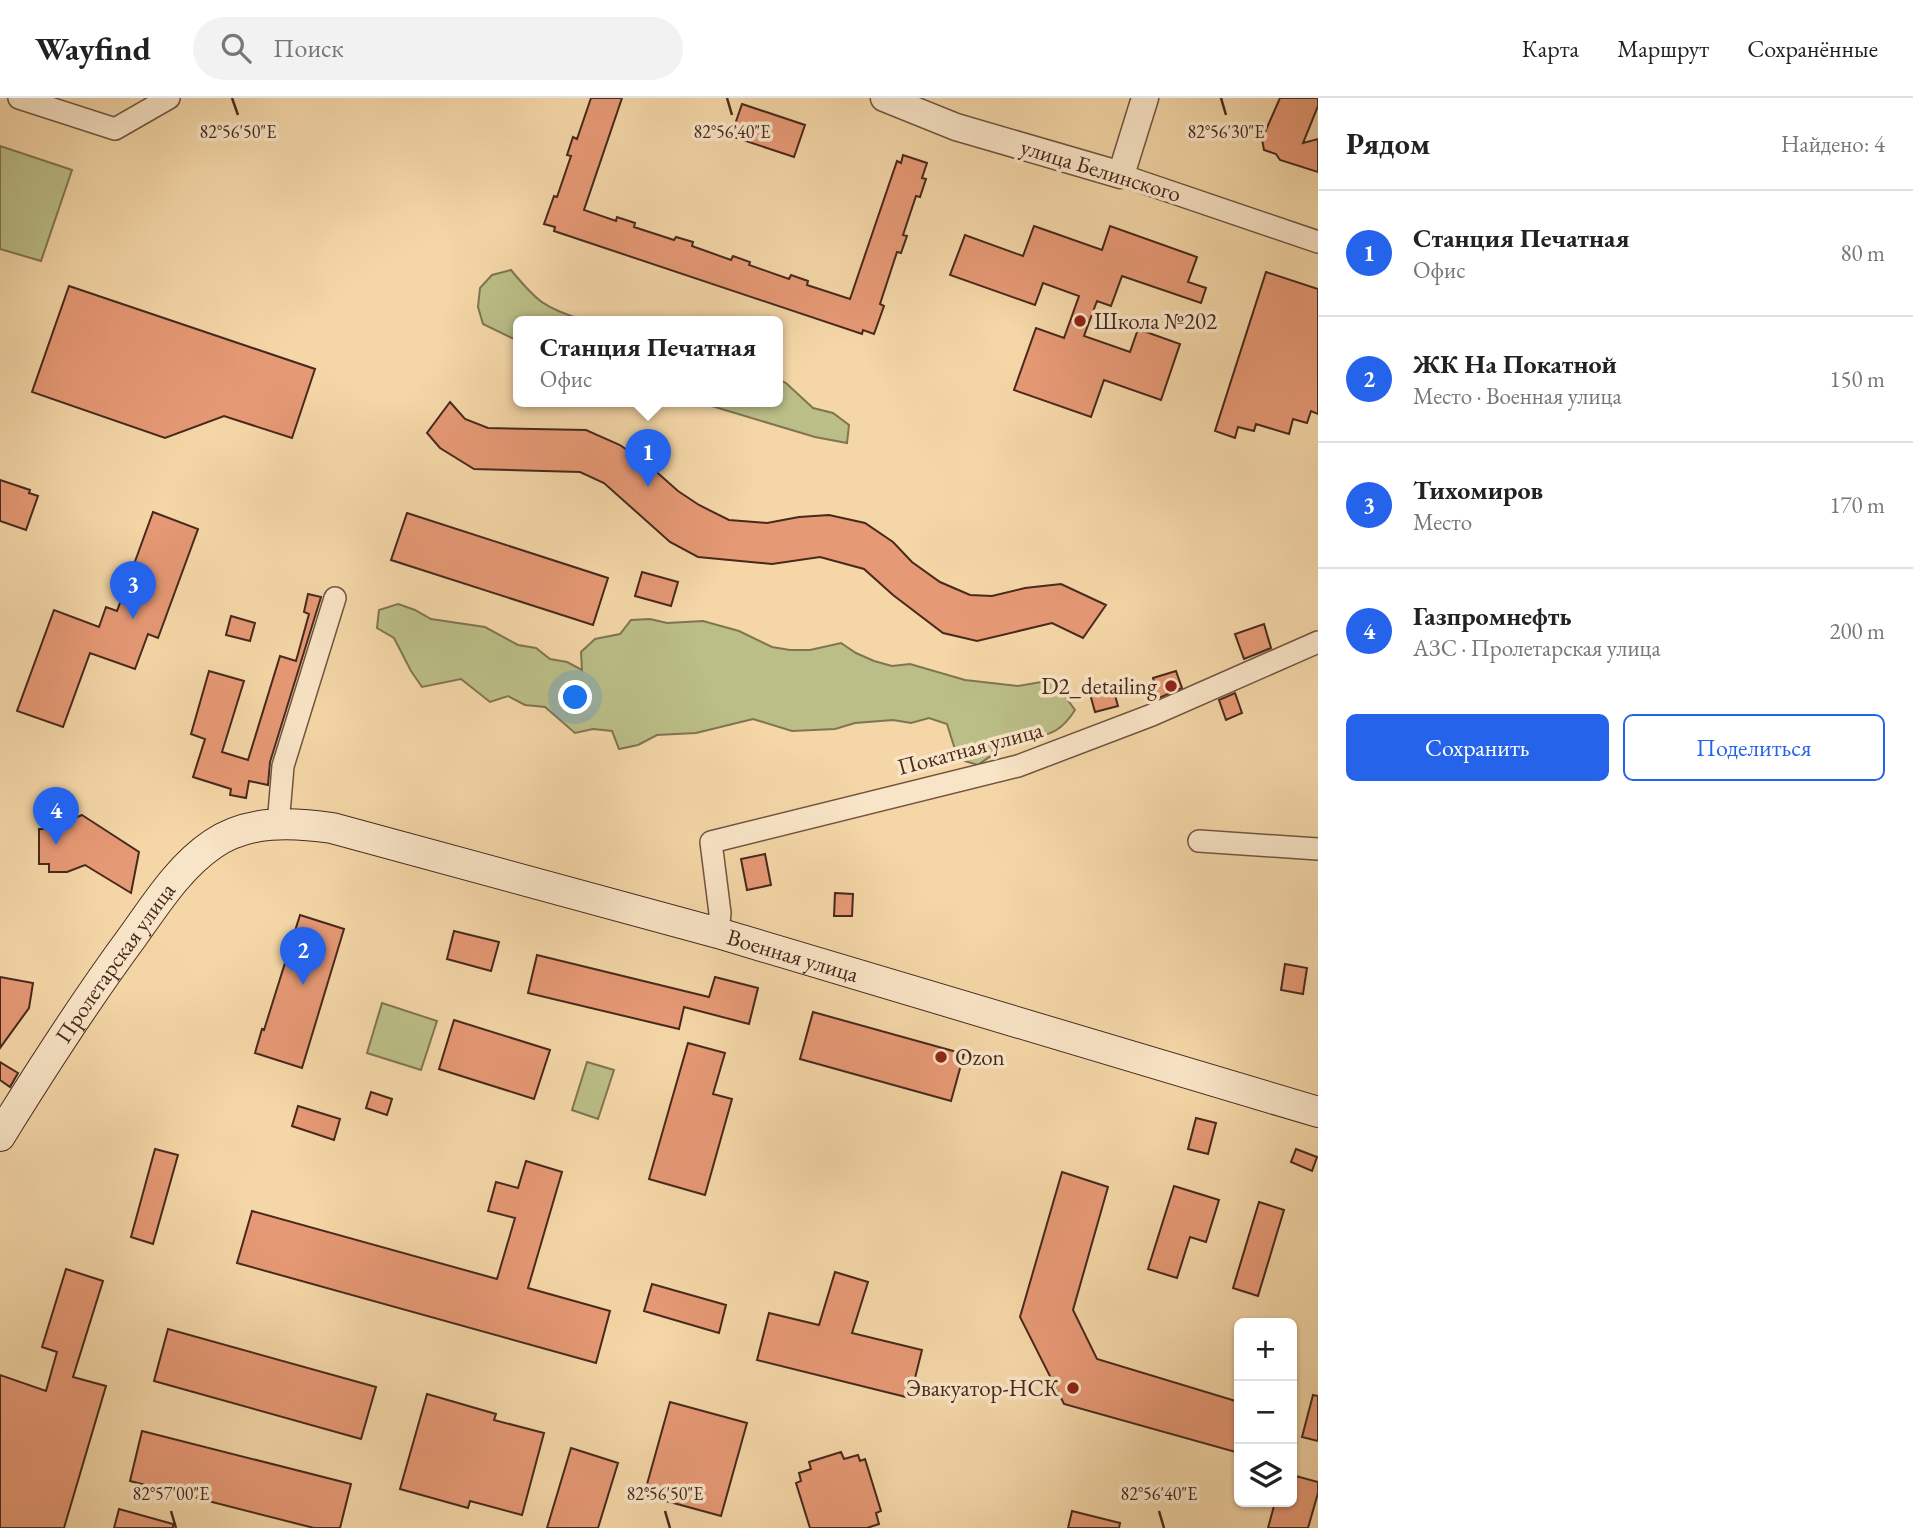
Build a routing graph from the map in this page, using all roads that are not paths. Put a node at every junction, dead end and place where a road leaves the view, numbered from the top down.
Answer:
1 (19, 98) edge
2 (169, 98) edge
3 (884, 98) edge
4 (1145, 98) edge
5 (1121, 175) junction
6 (1318, 242) edge
7 (335, 598) dead end
8 (1318, 642) edge
9 (270, 826) junction
10 (1199, 841) dead end
11 (1318, 849) edge
12 (718, 933) junction
13 (1318, 1112) edge
14 (0, 1136) edge

1 - 2 street
3 - 5 street, улица Белинского
4 - 5 street
5 - 6 street, улица Белинского
7 - 9 street
8 - 12 street, Покатная улица
9 - 12 main road, Военная улица
9 - 14 main road, Пролетарская улица
10 - 11 street
12 - 13 main road, Военная улица

